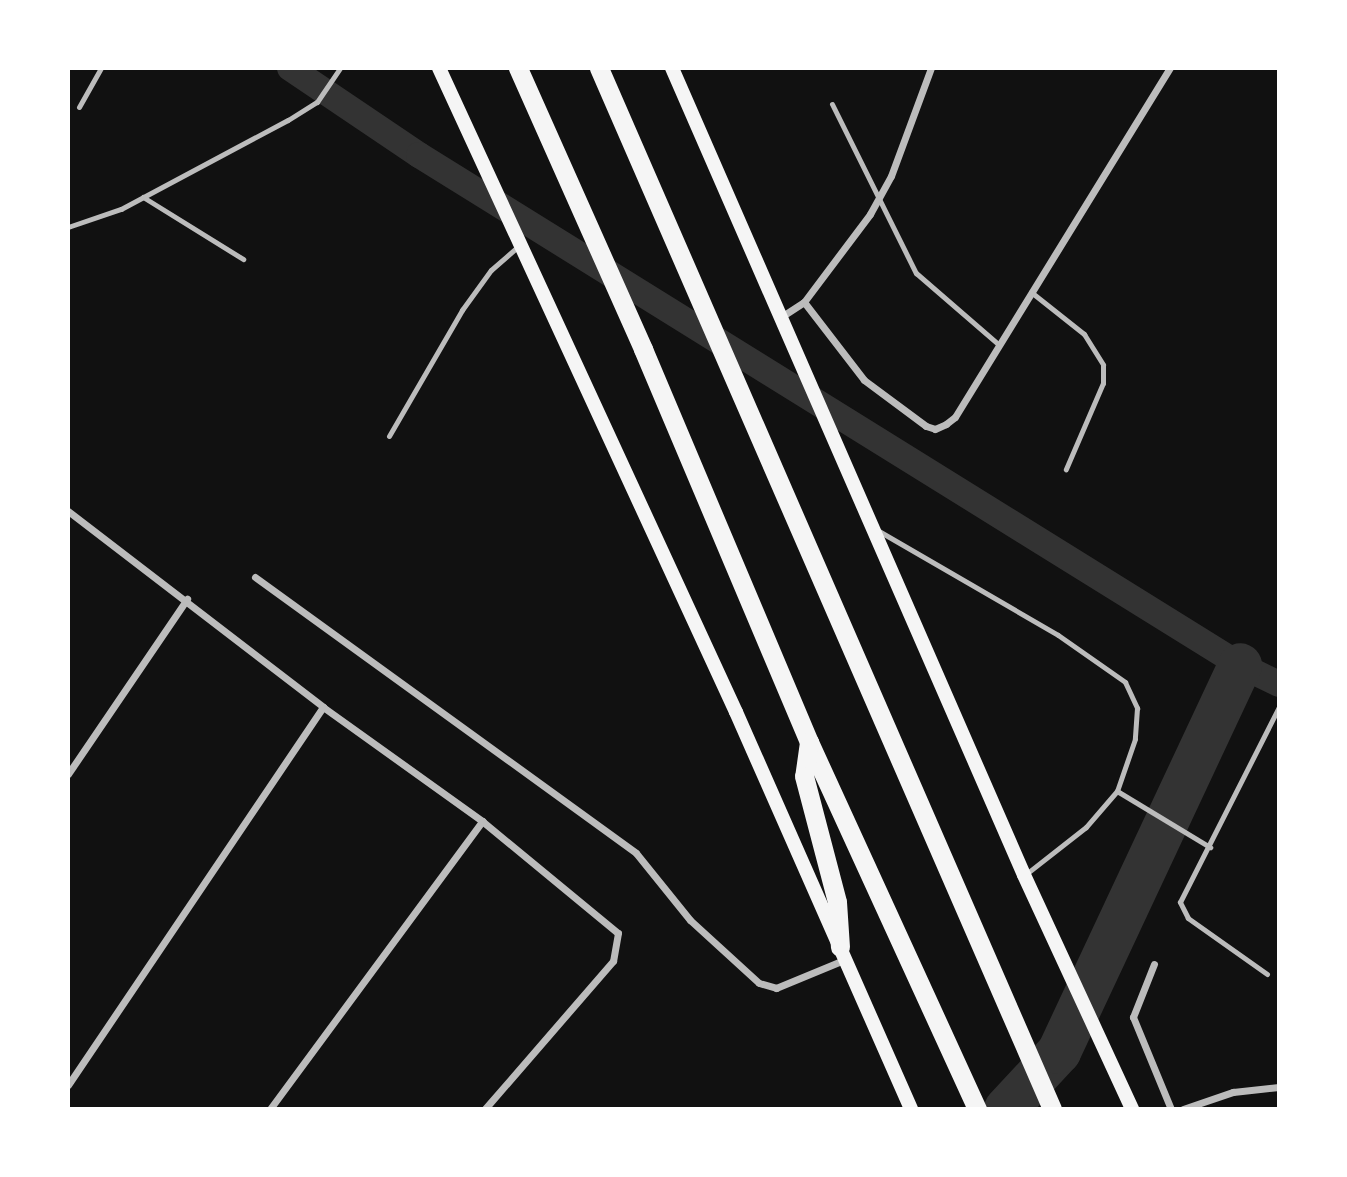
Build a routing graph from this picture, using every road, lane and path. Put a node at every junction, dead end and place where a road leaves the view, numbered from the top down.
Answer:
1 (101, 68) edge
2 (439, 68) edge
3 (518, 68) edge
4 (598, 68) edge
5 (672, 68) edge
6 (931, 68) edge
7 (1170, 68) edge
8 (339, 71) edge
9 (832, 104) dead end
10 (79, 107) dead end
11 (143, 197) junction
12 (879, 197) junction
13 (68, 227) edge
14 (521, 244) junction
15 (243, 259) dead end
16 (1031, 292) junction
17 (804, 302) junction
18 (781, 317) junction
19 (998, 344) junction
20 (389, 436) dead end
21 (1066, 469) dead end
22 (68, 512) edge
23 (874, 528) junction
24 (255, 578) dead end
25 (187, 599) junction
26 (1279, 706) edge
27 (323, 707) junction
28 (809, 742) junction
29 (68, 774) edge
30 (1117, 791) junction
31 (482, 821) junction
32 (1210, 847) junction
33 (1024, 875) junction
34 (843, 953) junction
35 (1154, 964) dead end
36 (1267, 974) dead end
37 (68, 1085) edge
38 (1279, 1087) edge
39 (974, 1103) edge
40 (270, 1109) edge
41 (485, 1109) edge
42 (911, 1109) edge
43 (1052, 1109) edge
44 (1132, 1109) edge
45 (1171, 1109) edge
46 (1183, 1109) edge

1 - 10 lane
2 - 14 main road
3 - 28 highway
4 - 43 highway
5 - 18 main road
6 - 12 street
7 - 16 street
8 - 11 lane
9 - 12 lane
11 - 13 lane
11 - 15 lane
12 - 17 street
12 - 19 lane
14 - 20 lane
14 - 34 main road
16 - 19 street
16 - 21 lane
17 - 18 street
17 - 19 street
18 - 23 main road
22 - 25 street
23 - 30 lane
23 - 33 main road
24 - 34 street
25 - 27 street
25 - 29 street
26 - 32 lane
27 - 31 street
27 - 37 street
28 - 34 highway
28 - 39 highway
30 - 32 lane
30 - 33 lane
31 - 40 street
31 - 41 street
32 - 36 lane
33 - 44 main road
34 - 42 main road
35 - 45 street
38 - 46 street

